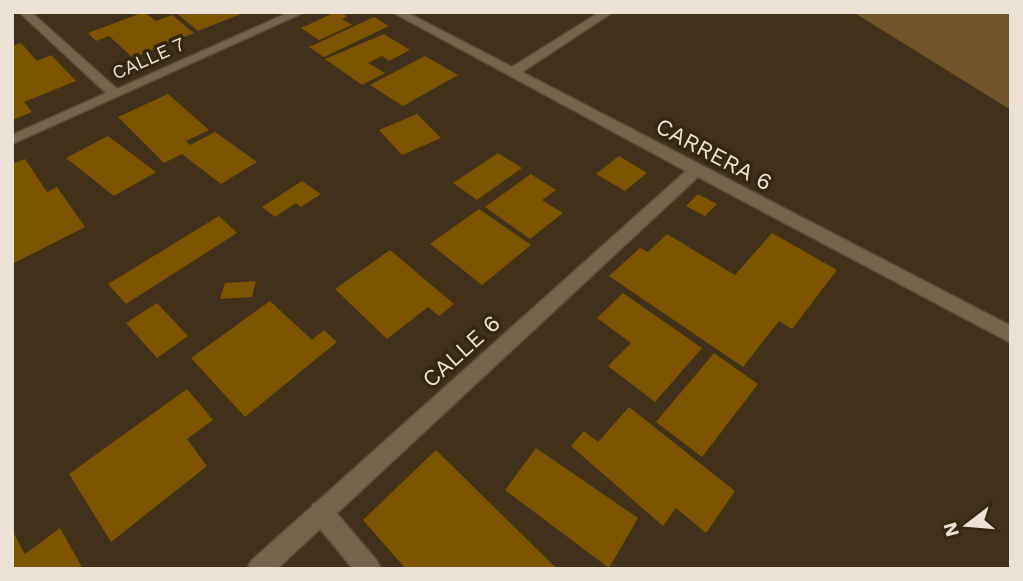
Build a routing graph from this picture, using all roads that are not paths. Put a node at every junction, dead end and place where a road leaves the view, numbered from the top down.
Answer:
1 (24, 12) edge
2 (300, 12) edge
3 (397, 12) edge
4 (608, 12) edge
5 (512, 73) junction
6 (115, 94) junction
7 (12, 140) edge
8 (696, 170) junction
9 (1011, 335) edge
10 (321, 512) junction
11 (259, 569) edge
12 (369, 569) edge

1 - 6 street
2 - 6 street, CALLE 7
3 - 5 street, CARRERA 6
4 - 5 street
5 - 8 street, CARRERA 6
6 - 7 street, CALLE 7
8 - 9 street, CARRERA 6
8 - 10 street, CALLE 6
10 - 11 street, CALLE 6
10 - 12 street

